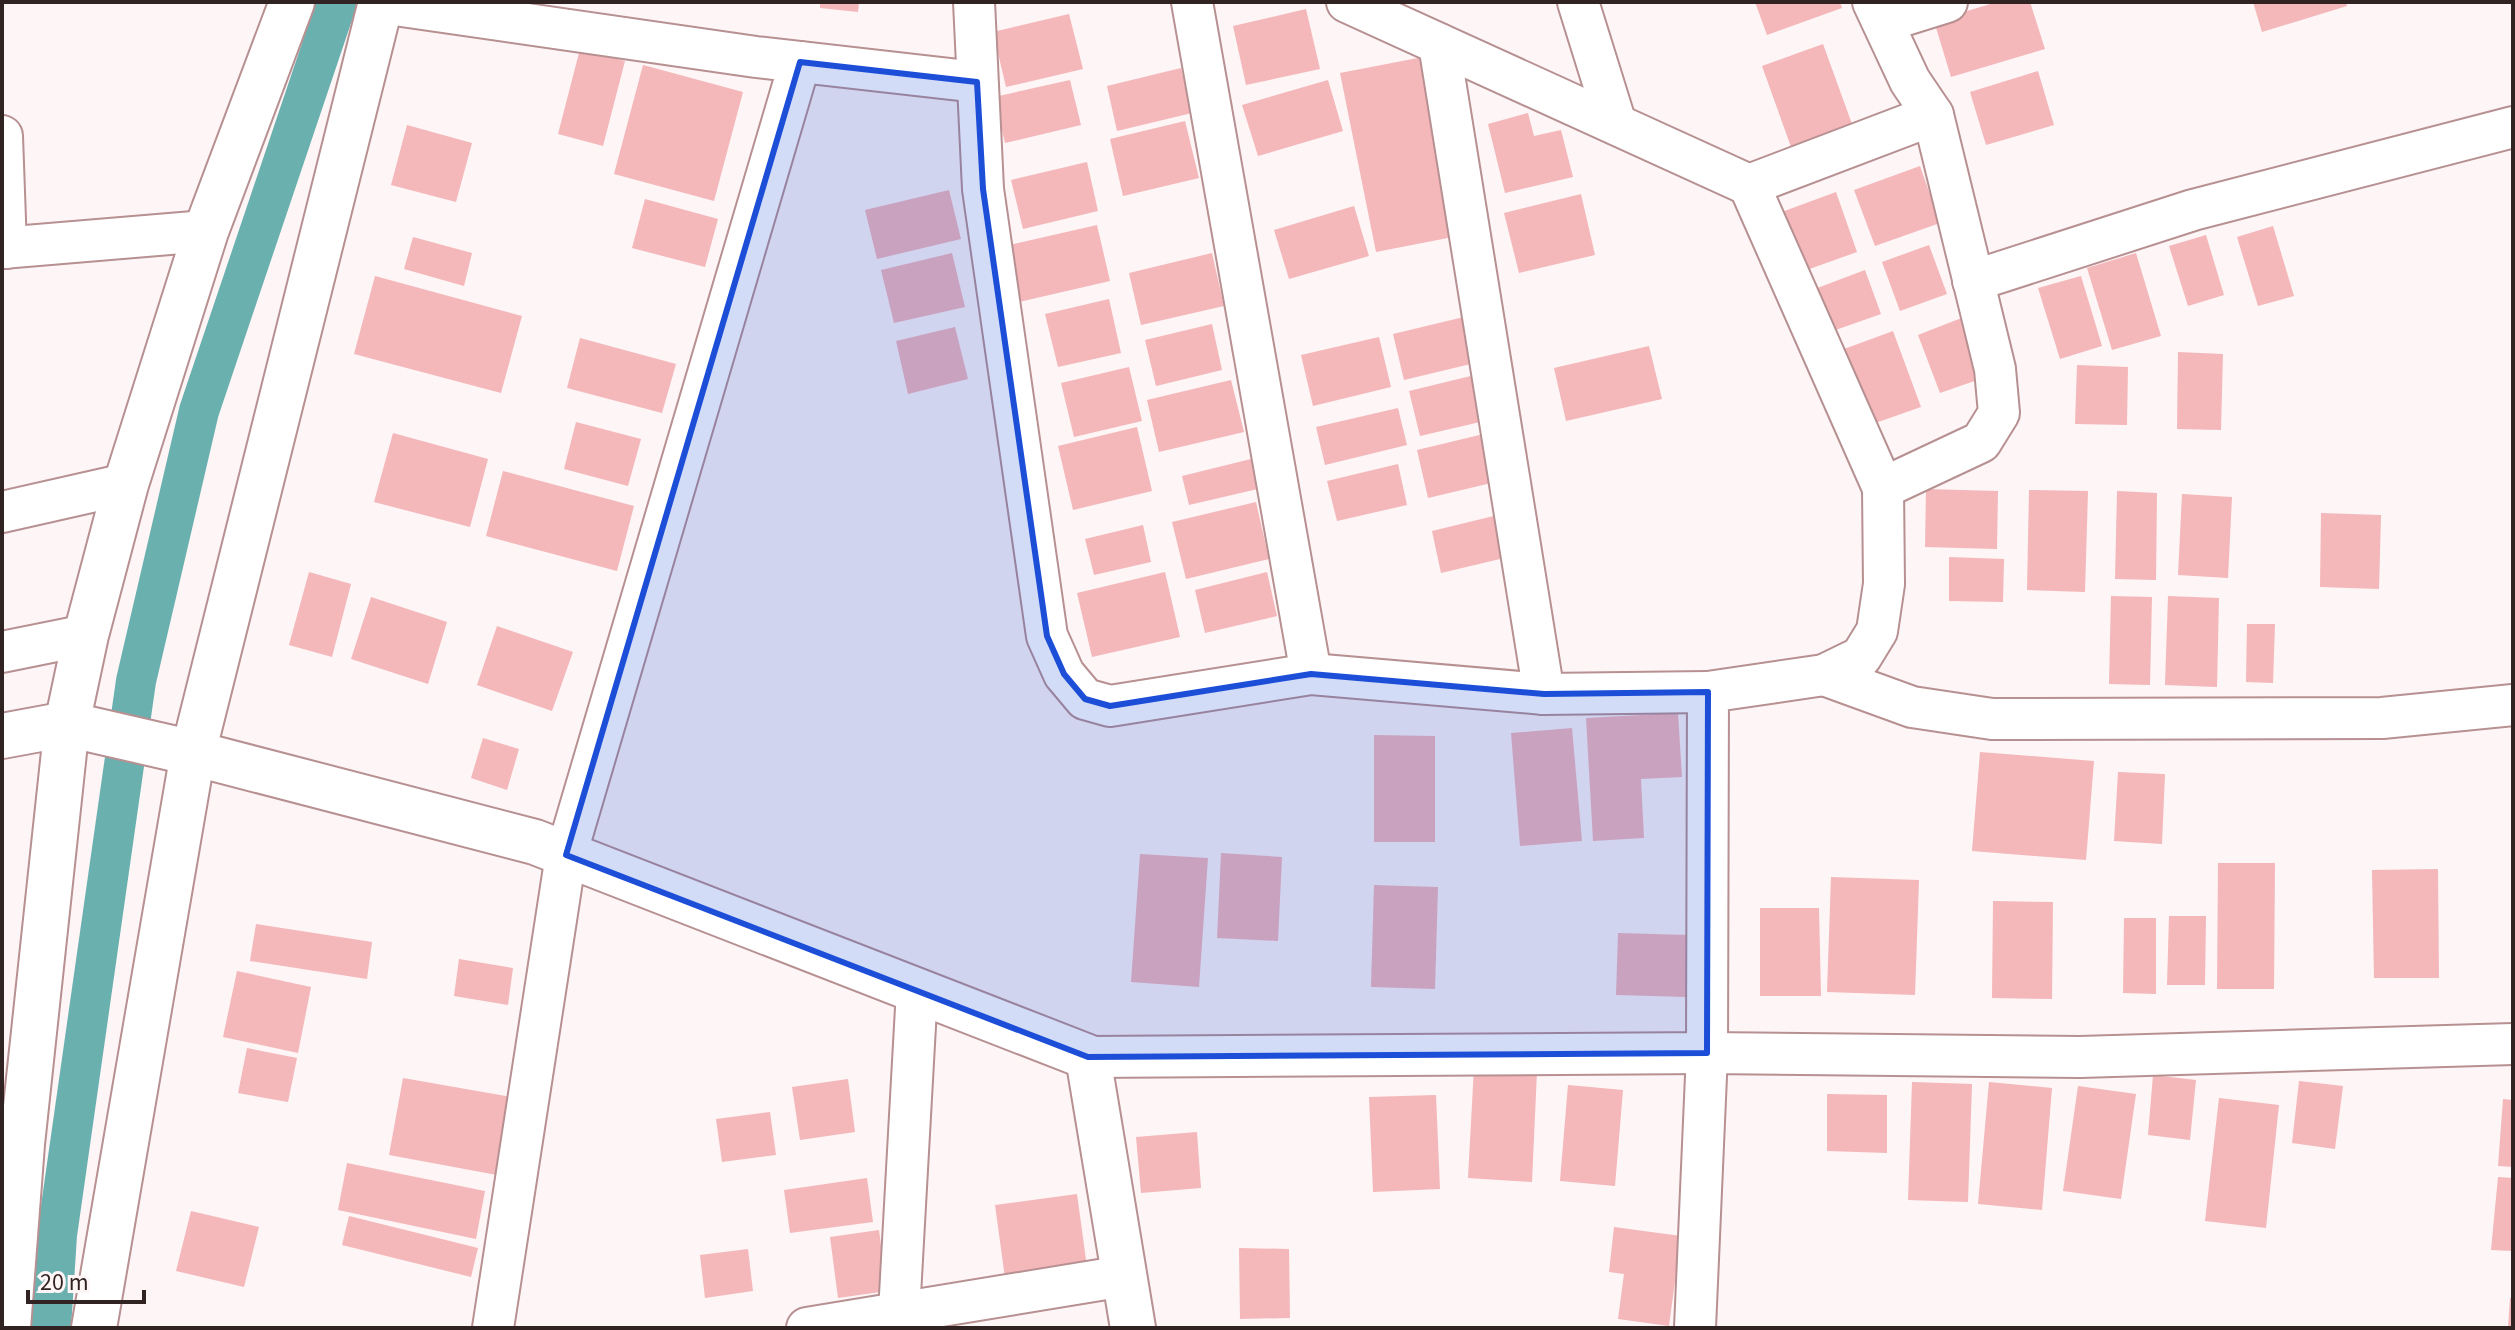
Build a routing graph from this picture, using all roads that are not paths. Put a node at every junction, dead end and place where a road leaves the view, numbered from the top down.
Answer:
1 (292, 2) edge
2 (381, 2) edge
3 (974, 2) edge
4 (1192, 2) edge
5 (1347, 2) edge
6 (1578, 2) edge
7 (1947, 2) edge
8 (1878, 12) edge
9 (1393, 13) edge
10 (1439, 44) junction
11 (800, 62) junction
12 (977, 82) junction
13 (1933, 115) junction
14 (1616, 124) junction
15 (2513, 127) edge
16 (2, 136) edge
17 (1749, 185) junction
18 (206, 231) junction
19 (4, 248) edge
20 (1973, 281) junction
21 (126, 484) junction
22 (1883, 488) junction
23 (2, 512) edge
24 (86, 635) junction
25 (2, 652) edge
26 (1311, 674) junction
27 (1824, 675) junction
28 (1708, 692) junction
29 (1544, 694) junction
30 (2513, 705) edge
31 (86, 728) junction
32 (2, 736) edge
33 (193, 753) junction
34 (566, 855) junction
35 (917, 990) junction
36 (2513, 1044) edge
37 (1707, 1053) junction
38 (1088, 1057) junction
39 (12, 1144) edge
40 (1124, 1276) junction
41 (899, 1313) junction
42 (8, 1328) edge
43 (94, 1328) edge
44 (493, 1328) edge
45 (807, 1328) edge
46 (1133, 1328) edge
47 (1695, 1328) edge

1 - 18 main road
2 - 11 street
2 - 33 main road
3 - 12 street
4 - 26 street
5 - 9 street
6 - 14 street
7 - 8 street
8 - 13 street
9 - 10 street
10 - 14 street
10 - 29 street
11 - 12 street
11 - 34 street
12 - 26 street
13 - 17 street
13 - 20 street
14 - 17 street
15 - 20 street
16 - 19 street
17 - 22 street
18 - 19 street
18 - 21 main road
20 - 22 street
21 - 23 street
21 - 24 main road
22 - 27 street
24 - 25 street
24 - 31 main road
26 - 29 street
27 - 28 street
27 - 30 street
28 - 29 street
28 - 37 street
31 - 32 main road
31 - 33 main road
31 - 39 main road
33 - 34 main road
33 - 43 main road
34 - 35 main road
34 - 44 street
35 - 38 main road
35 - 41 street
36 - 37 street
37 - 38 street
37 - 47 street
38 - 40 main road
39 - 42 main road
40 - 41 street
40 - 46 main road
41 - 45 street

